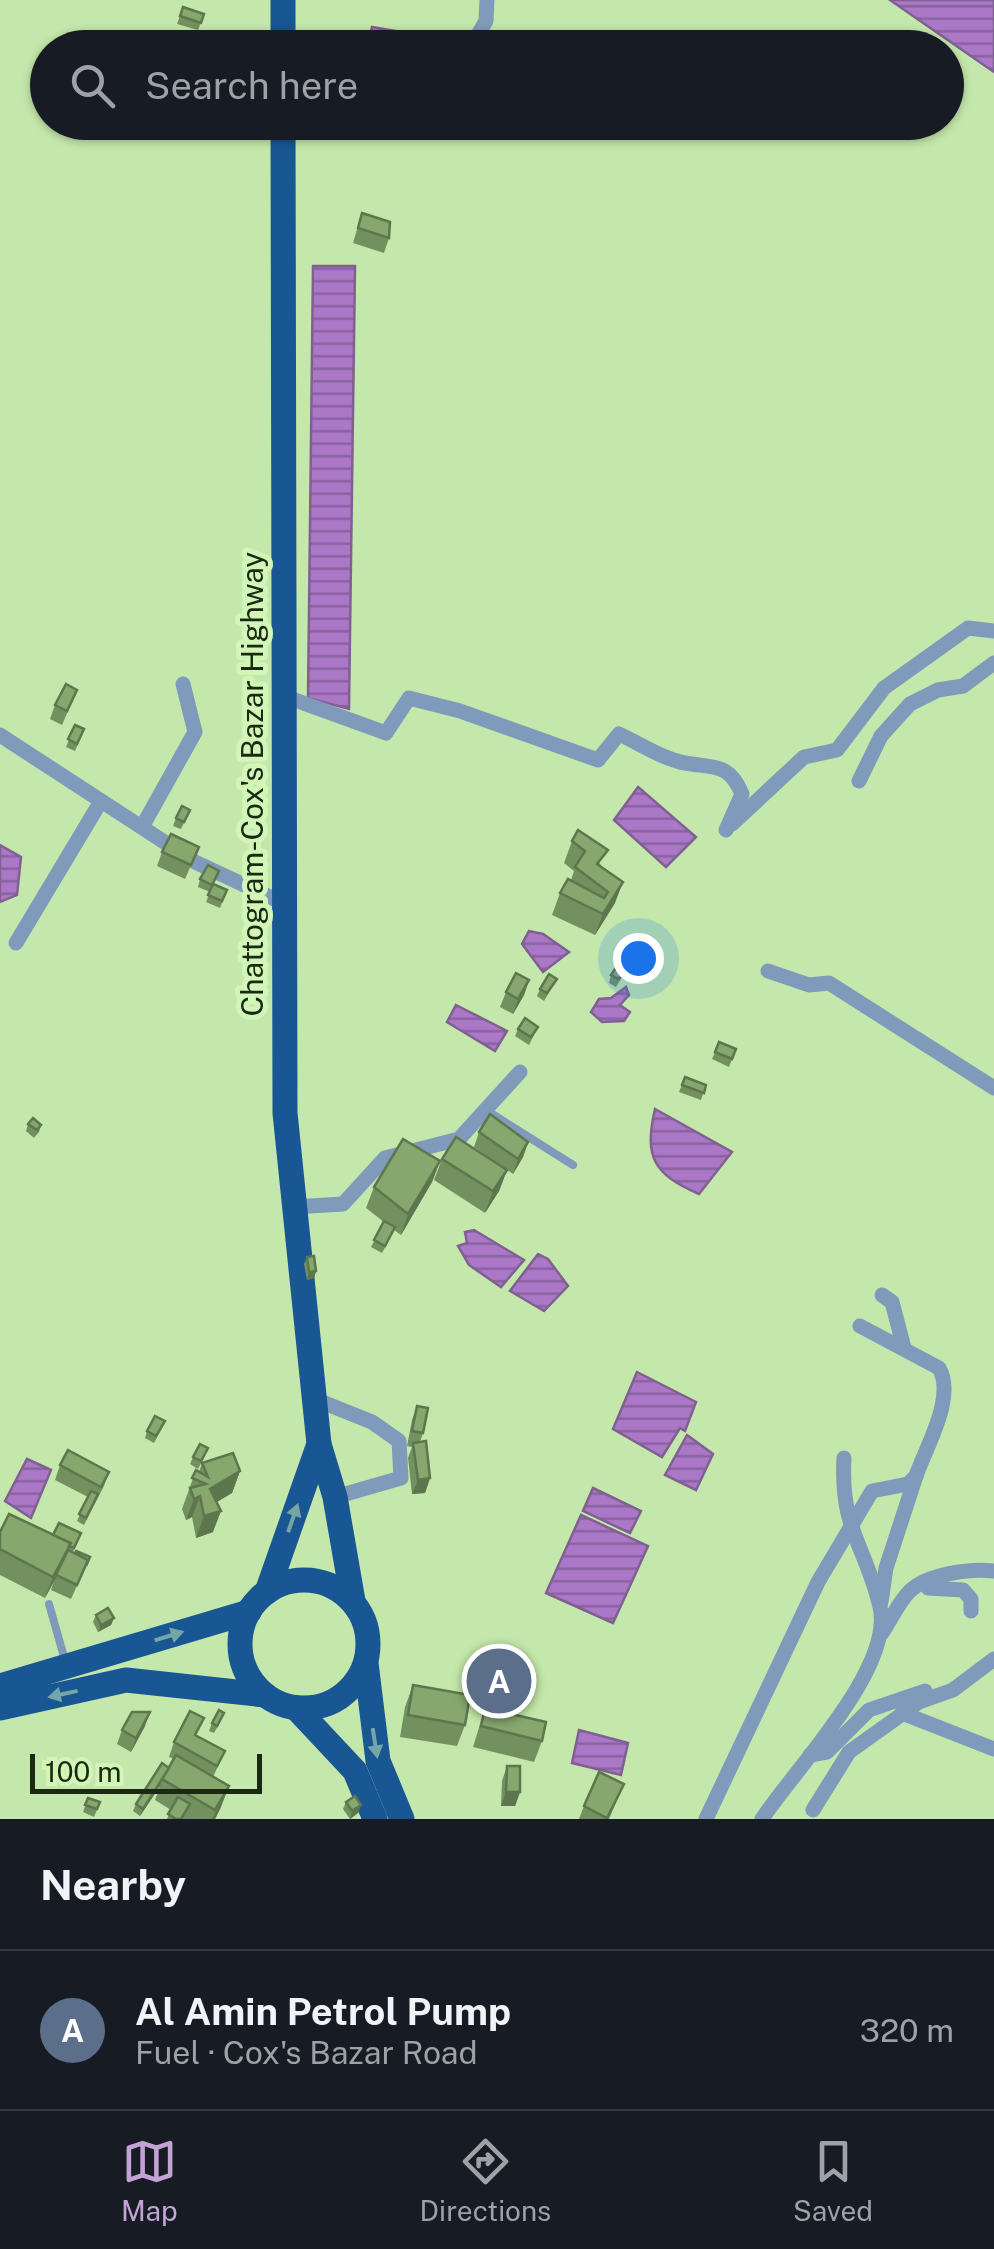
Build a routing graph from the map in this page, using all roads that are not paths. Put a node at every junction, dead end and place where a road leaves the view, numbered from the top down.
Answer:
1 (283, 0) edge
2 (487, 0) edge
3 (283, 30) edge
4 (481, 30) edge
5 (284, 140) edge
6 (994, 631) edge
7 (994, 663) edge
8 (183, 684) dead end
9 (284, 696) junction
10 (0, 735) edge
11 (859, 781) dead end
12 (101, 801) junction
13 (142, 827) junction
14 (285, 904) junction
15 (16, 943) dead end
16 (768, 971) dead end
17 (520, 1072) dead end
18 (994, 1088) edge
19 (486, 1110) junction
20 (572, 1165) dead end
21 (293, 1207) junction
22 (882, 1295) dead end
23 (860, 1326) dead end
24 (904, 1348) junction
25 (317, 1400) junction
26 (319, 1444) junction
27 (844, 1458) dead end
28 (916, 1476) junction
29 (334, 1498) junction
30 (849, 1528) junction
31 (994, 1571) edge
32 (914, 1588) junction
33 (267, 1592) junction
34 (353, 1602) junction
35 (49, 1604) dead end
36 (880, 1607) junction
37 (971, 1611) dead end
38 (249, 1612) junction
39 (882, 1633) junction
40 (992, 1660) edge
41 (366, 1663) junction
42 (68, 1668) junction
43 (0, 1686) edge
44 (265, 1696) junction
45 (0, 1708) edge
46 (296, 1708) junction
47 (902, 1713) junction
48 (994, 1749) edge
49 (810, 1754) junction
50 (813, 1810) dead end
51 (374, 1819) edge
52 (402, 1819) edge
53 (706, 1819) edge
54 (762, 1819) edge

1 - 3 highway
2 - 4 street
5 - 9 highway, Chattogram-Cox's Bazar Highway
6 - 9 street
7 - 11 street
8 - 13 street
9 - 14 highway, Chattogram-Cox's Bazar Highway
10 - 12 street
12 - 13 street
12 - 15 street
13 - 14 street
14 - 21 highway, Chattogram-Cox's Bazar Highway
16 - 18 street
17 - 19 street
19 - 20 lane
19 - 21 street
21 - 25 highway, Chattogram-Cox's Bazar Highway
22 - 24 street
23 - 24 street
24 - 28 street
25 - 26 highway, Chattogram-Cox's Bazar Highway
25 - 29 street
26 - 29 highway, Chattogram-Cox's Bazar Highway
33 -> 26 highway, Chattogram-Cox's Bazar Highway
27 - 30 street
28 - 30 street
28 - 36 street
29 - 34 highway, Chattogram-Cox's Bazar Highway
30 - 36 street
30 - 53 street
31 - 32 street
32 - 37 street
32 - 39 street
33 - 34 highway
33 - 38 highway
34 - 41 highway
35 - 42 lane
36 - 39 street
42 -> 38 highway
38 - 44 highway
39 - 49 street
40 - 47 street
40 - 49 street
41 - 46 highway
41 -> 52 highway
42 - 43 highway
44 -> 45 highway
44 - 46 highway
46 - 51 highway
47 - 48 street
47 - 50 street
49 - 54 street

